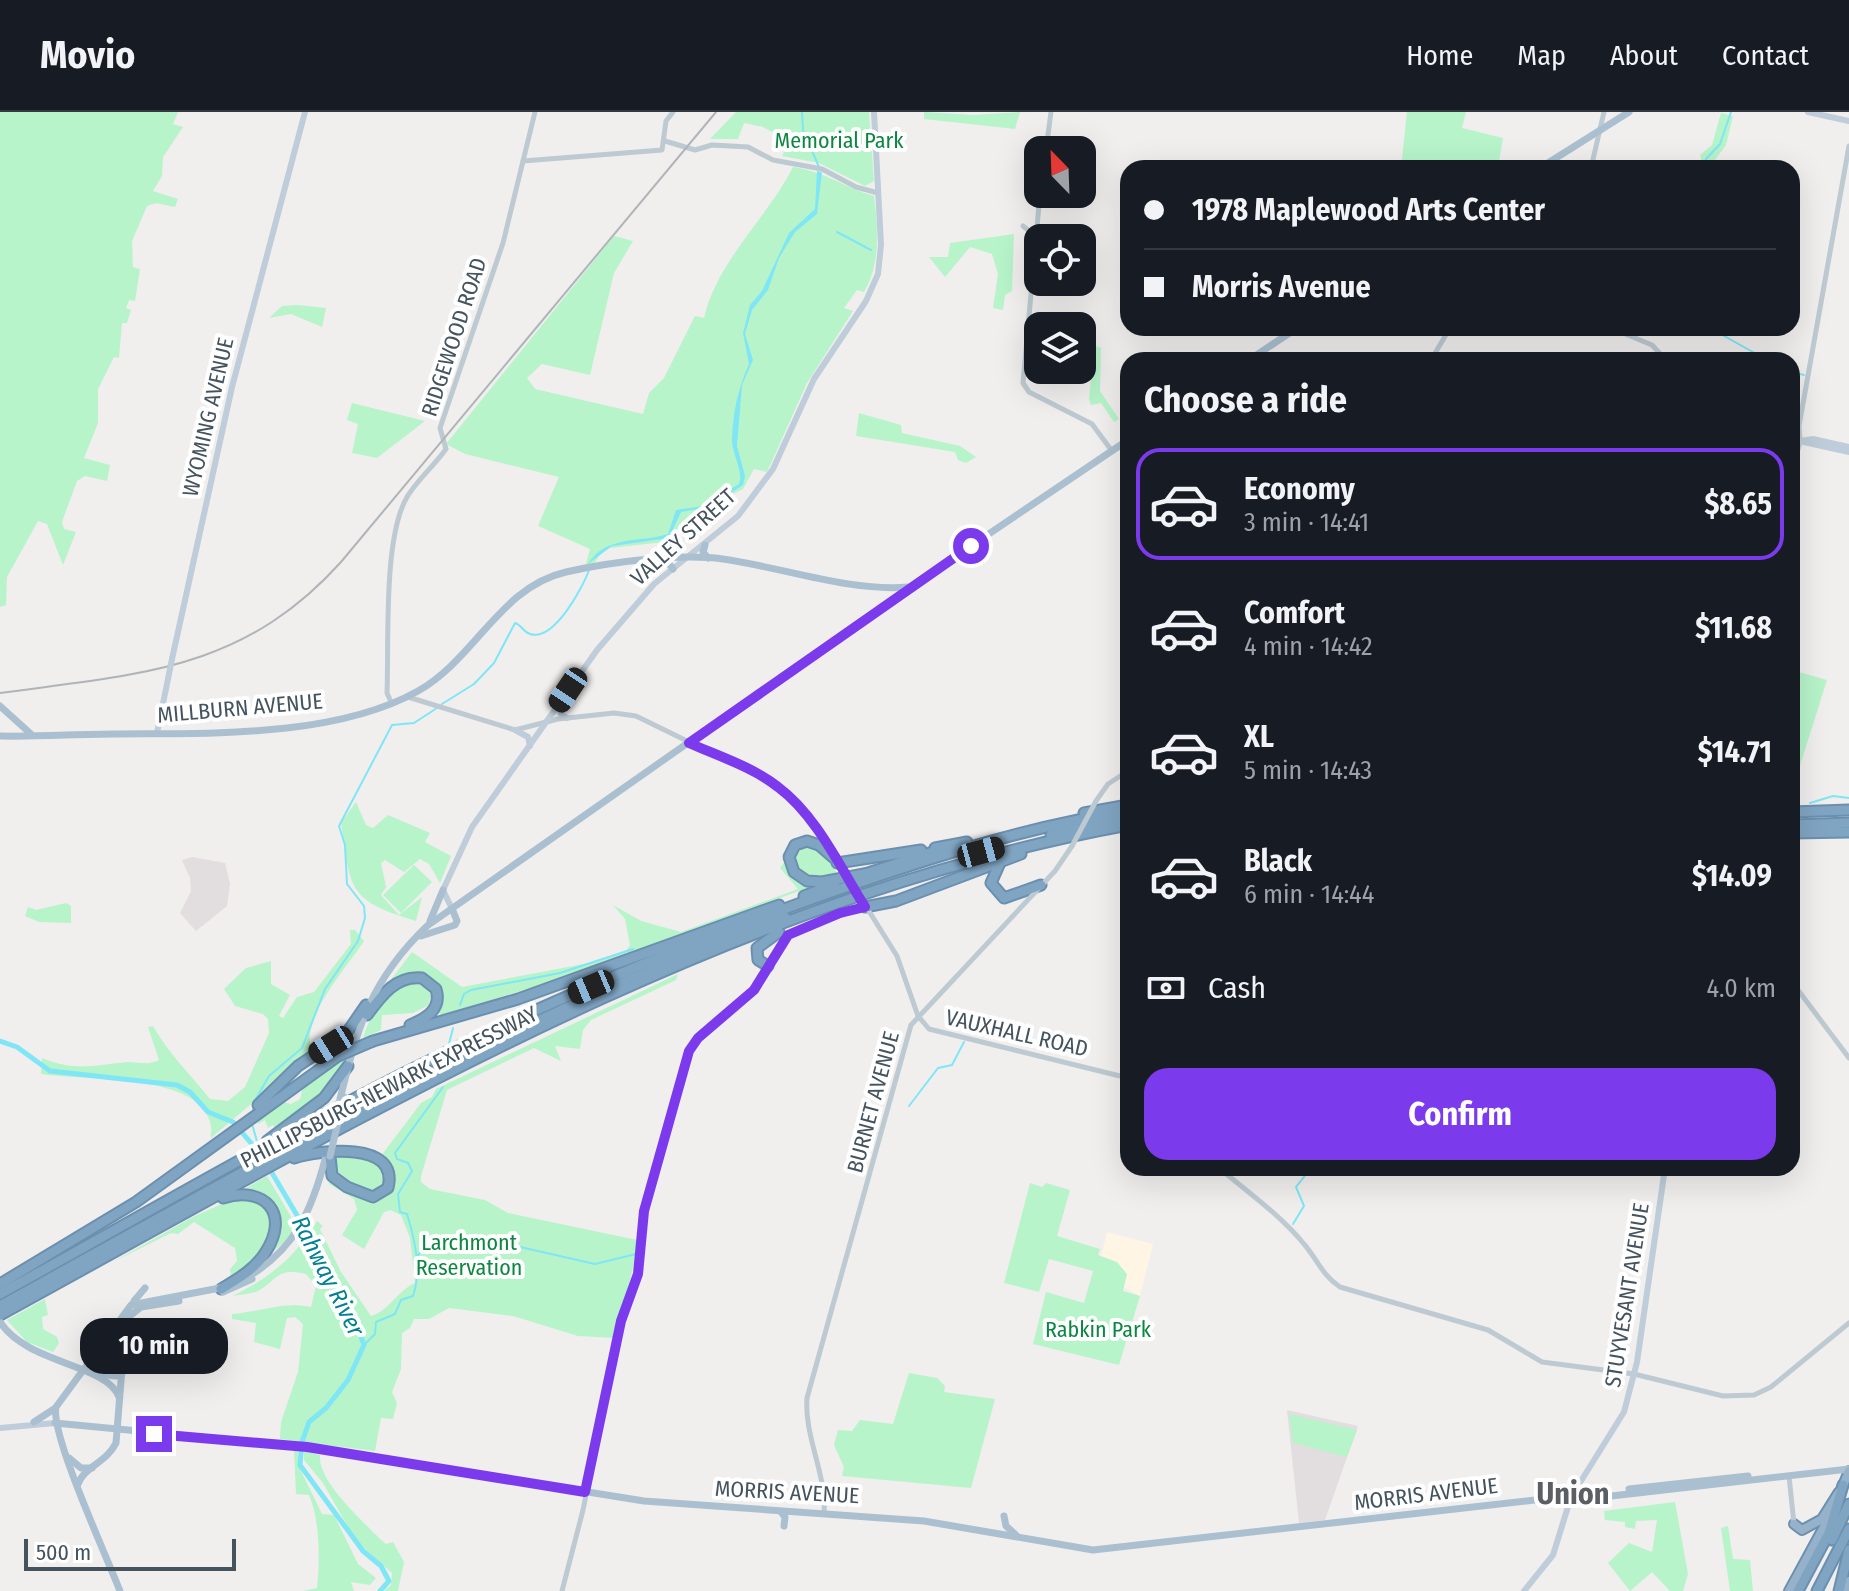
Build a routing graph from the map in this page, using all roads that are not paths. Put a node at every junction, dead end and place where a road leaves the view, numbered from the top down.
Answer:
1 (305, 112) edge
2 (535, 112) edge
3 (673, 112) edge
4 (874, 112) edge
5 (1051, 112) edge
6 (1604, 112) edge
7 (1627, 112) edge
8 (1808, 112) edge
9 (1849, 121) edge
10 (1599, 130) junction
11 (1048, 136) edge
12 (663, 146) junction
13 (1849, 146) edge
14 (1552, 160) edge
15 (1593, 160) edge
16 (523, 161) junction
17 (878, 193) junction
18 (1030, 296) edge
19 (1285, 336) edge
20 (1630, 336) edge
21 (1261, 352) edge
22 (1659, 352) edge
23 (1800, 420) edge
24 (1800, 441) edge
25 (1120, 446) edge
26 (1849, 449) edge
27 (1112, 451) junction
28 (705, 545) junction
29 (687, 558) junction
30 (708, 558) junction
31 (666, 560) junction
32 (673, 569) junction
33 (910, 587) junction
34 (407, 696) junction
35 (391, 702) junction
36 (559, 704) junction
37 (0, 706) edge
38 (567, 718) junction
39 (547, 722) junction
40 (17, 723) junction
41 (515, 730) junction
42 (157, 733) junction
43 (37, 735) junction
44 (0, 736) edge
45 (689, 743) junction
46 (530, 746) junction
47 (1120, 776) edge
48 (1120, 807) edge
49 (1120, 813) edge
50 (1800, 816) edge
51 (1849, 818) edge
52 (1800, 820) edge
53 (1120, 821) edge
54 (1811, 822) junction
55 (1800, 824) edge
56 (1120, 827) edge
57 (1800, 828) edge
58 (1097, 831) junction
59 (1849, 832) edge
60 (967, 842) junction
61 (1009, 858) junction
62 (836, 861) junction
63 (864, 874) junction
64 (1041, 885) junction
65 (443, 890) junction
66 (1004, 898) junction
67 (865, 901) junction
68 (452, 909) junction
69 (1019, 909) junction
70 (427, 926) junction
71 (738, 927) junction
72 (421, 936) junction
73 (768, 966) junction
74 (549, 988) junction
75 (1800, 993) edge
76 (589, 1007) junction
77 (366, 1010) junction
78 (918, 1016) junction
79 (373, 1041) junction
80 (1849, 1058) edge
81 (348, 1066) junction
82 (1120, 1076) edge
83 (381, 1097) junction
84 (342, 1098) junction
85 (257, 1109) junction
86 (328, 1156) junction
87 (266, 1158) junction
88 (1228, 1176) edge
89 (1664, 1176) edge
90 (204, 1203) junction
91 (299, 1234) junction
92 (0, 1284) edge
93 (145, 1288) dead end
94 (221, 1289) junction
95 (0, 1294) edge
96 (132, 1304) junction
97 (0, 1306) edge
98 (0, 1315) edge
99 (0, 1323) edge
100 (1849, 1323) edge
101 (93, 1358) junction
102 (62, 1364) junction
103 (83, 1371) junction
104 (122, 1373) junction
105 (1634, 1374) junction
106 (94, 1375) junction
107 (77, 1380) junction
108 (120, 1401) junction
109 (56, 1407) junction
110 (34, 1422) junction
111 (55, 1423) junction
112 (0, 1428) edge
113 (118, 1430) junction
114 (67, 1457) junction
115 (93, 1467) junction
116 (1849, 1468) edge
117 (1789, 1476) junction
118 (78, 1484) junction
119 (1843, 1485) junction
120 (585, 1492) junction
121 (1571, 1497) junction
122 (1849, 1504) edge
123 (781, 1512) junction
124 (824, 1514) junction
125 (1004, 1516) dead end
126 (1794, 1524) joint
127 (784, 1526) dead end
128 (1849, 1529) edge
129 (1018, 1536) junction
130 (1849, 1550) edge
131 (1849, 1572) edge
132 (1849, 1581) edge
133 (120, 1591) edge
134 (562, 1591) edge
135 (1524, 1591) edge
136 (1789, 1591) edge
137 (1801, 1591) edge
138 (1817, 1591) edge
139 (1842, 1591) edge

1 - 42 main road, WYOMING AVENUE, bridge
2 - 16 street, RIDGEWOOD ROAD
3 - 12 street
4 - 17 main road, VALLEY STREET
5 - 11 street
6 - 10 street
7 - 10 main road
8 - 9 main road
10 - 14 main road
10 - 15 street
12 - 16 street
12 - 17 street
13 - 23 street
16 - 35 street, RIDGEWOOD ROAD
17 - 28 main road, VALLEY STREET
18 - 27 street
19 - 21 main road
20 - 22 street
24 - 26 main road
25 - 27 main road
27 - 33 main road
28 - 29 main road, VALLEY STREET
28 - 30 main road
29 - 30 main road, MILLBURN AVENUE
29 - 31 main road, MILLBURN AVENUE
29 - 32 main road, VALLEY STREET
30 - 33 main road, MILLBURN AVENUE
31 - 32 main road
31 - 34 main road, MILLBURN AVENUE
32 - 36 main road, VALLEY STREET
33 - 45 main road
34 - 35 main road, MILLBURN AVENUE
34 - 41 street
35 - 42 main road, MILLBURN AVENUE
36 - 38 main road
36 - 39 main road, VALLEY STREET
37 - 40 main road
38 - 39 street, VAUXHALL ROAD
38 - 45 street, VAUXHALL ROAD
39 - 41 street, VAUXHALL ROAD
39 - 46 main road, VALLEY STREET
40 - 43 main road
40 - 44 main road
41 - 46 main road
42 - 43 main road, MILLBURN AVENUE
43 - 44 main road, MILLBURN AVENUE
45 - 62 street, VAUXHALL ROAD
45 - 68 main road
46 - 65 main road, VALLEY STREET
47 - 64 street, BURNET AVENUE, bridge
48 - 60 highway, PHILLIPSBURG-NEWARK EXPRESSWAY
49 - 71 highway
50 - 54 highway
51 - 54 highway
51 - 54 highway
52 - 54 highway
53 - 83 highway, PHILLIPSBURG-NEWARK EXPRESSWAY
54 - 55 highway
54 - 57 highway
54 - 59 highway
56 - 58 highway, PHILLIPSBURG-NEWARK EXPRESSWAY
58 - 61 highway
58 - 67 highway, PHILLIPSBURG-NEWARK EXPRESSWAY
60 - 62 highway
60 - 63 highway, PHILLIPSBURG-NEWARK EXPRESSWAY
61 - 66 highway
61 - 67 highway
62 - 63 highway
62 - 67 street, VAUXHALL ROAD, bridge
63 - 74 highway, PHILLIPSBURG-NEWARK EXPRESSWAY
64 - 66 highway
64 - 69 street, BURNET AVENUE
65 - 68 main road
65 - 70 main road
66 - 69 highway
67 - 73 street
67 - 73 highway
67 - 76 highway, PHILLIPSBURG-NEWARK EXPRESSWAY
67 - 78 street, VAUXHALL ROAD
68 - 70 main road
68 - 72 main road
68 - 72 main road
69 - 78 street, BURNET AVENUE
70 - 77 main road
71 - 74 highway
71 - 87 highway, PHILLIPSBURG-NEWARK EXPRESSWAY
72 - 77 main road
73 - 120 street
74 - 79 highway, PHILLIPSBURG-NEWARK EXPRESSWAY
75 - 80 street
76 - 83 highway
76 - 87 highway, PHILLIPSBURG-NEWARK EXPRESSWAY
77 - 79 highway
77 - 81 main road
77 - 84 main road
77 - 85 highway
78 - 82 street, VAUXHALL ROAD
78 - 124 street, BURNET AVENUE
79 - 85 highway, PHILLIPSBURG-NEWARK EXPRESSWAY, bridge
81 - 84 main road
81 - 87 highway
83 - 87 highway, PHILLIPSBURG-NEWARK EXPRESSWAY
84 - 86 main road, bridge
85 - 92 highway, PHILLIPSBURG-NEWARK EXPRESSWAY
86 - 87 highway
86 - 91 main road
87 - 90 highway, PHILLIPSBURG-NEWARK EXPRESSWAY
87 - 95 highway
87 - 97 highway, PHILLIPSBURG-NEWARK EXPRESSWAY
88 - 105 street
89 - 105 main road, STUYVESANT AVENUE
90 - 94 highway
90 - 98 highway, PHILLIPSBURG-NEWARK EXPRESSWAY
91 - 94 main road
91 - 104 main road
93 - 96 main road
94 - 96 main road
96 - 101 main road
99 - 102 main road
100 - 105 street
101 - 103 main road
101 - 104 main road
102 - 103 main road
102 - 107 main road
103 - 106 main road
103 - 107 main road
104 - 108 main road
105 - 121 main road, STUYVESANT AVENUE
106 - 107 main road
106 - 108 main road
107 - 109 main road
108 - 113 main road
109 - 110 main road
109 - 111 main road
110 - 111 main road, MORRIS AVENUE
110 - 112 main road, MORRIS AVENUE
111 - 113 main road, MORRIS AVENUE
111 - 114 main road
113 - 115 main road
113 - 120 main road, MORRIS AVENUE
114 - 115 main road
114 - 118 main road
115 - 118 main road
116 - 117 main road, MORRIS AVENUE
116 - 119 highway
116 - 121 main road, MORRIS AVENUE
117 - 121 main road, MORRIS AVENUE
117 - 126 street
118 - 133 main road
119 - 126 highway
119 - 136 highway
119 - 137 highway
120 - 123 main road, MORRIS AVENUE
120 - 134 street
121 - 129 main road, MORRIS AVENUE
121 - 135 main road, STUYVESANT AVENUE
122 - 137 highway
123 - 124 main road, MORRIS AVENUE
123 - 127 main road
124 - 129 main road, MORRIS AVENUE
125 - 129 main road
128 - 138 highway
130 - 139 highway
131 - 139 highway
132 - 139 highway

